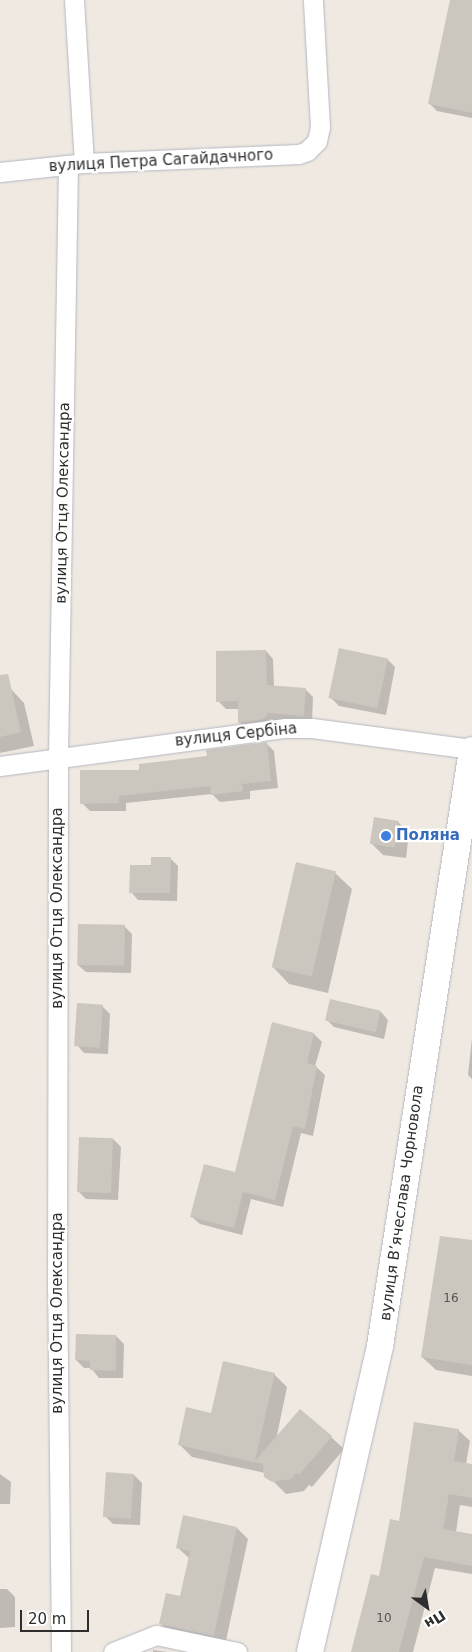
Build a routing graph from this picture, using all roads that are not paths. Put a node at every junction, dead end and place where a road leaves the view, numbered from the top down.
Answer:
1 (74, 0) edge
2 (313, 0) edge
3 (76, 164) junction
4 (0, 172) edge
5 (472, 749) edge
6 (58, 756) junction
7 (0, 766) edge
8 (61, 1652) edge
9 (113, 1652) edge
10 (237, 1652) edge
11 (310, 1652) edge

1 - 3 street, вулиця Отця Олександра
2 - 3 street, вулиця Петра Сагайдачного
3 - 4 street, вулиця Петра Сагайдачного
3 - 6 street, вулиця Отця Олександра
5 - 6 street, вулиця Сербіна
5 - 11 street, вулиця Вʼячеслава Чорновола
6 - 7 street, вулиця Сербіна
6 - 8 street, вулиця Отця Олександра
9 - 10 street

